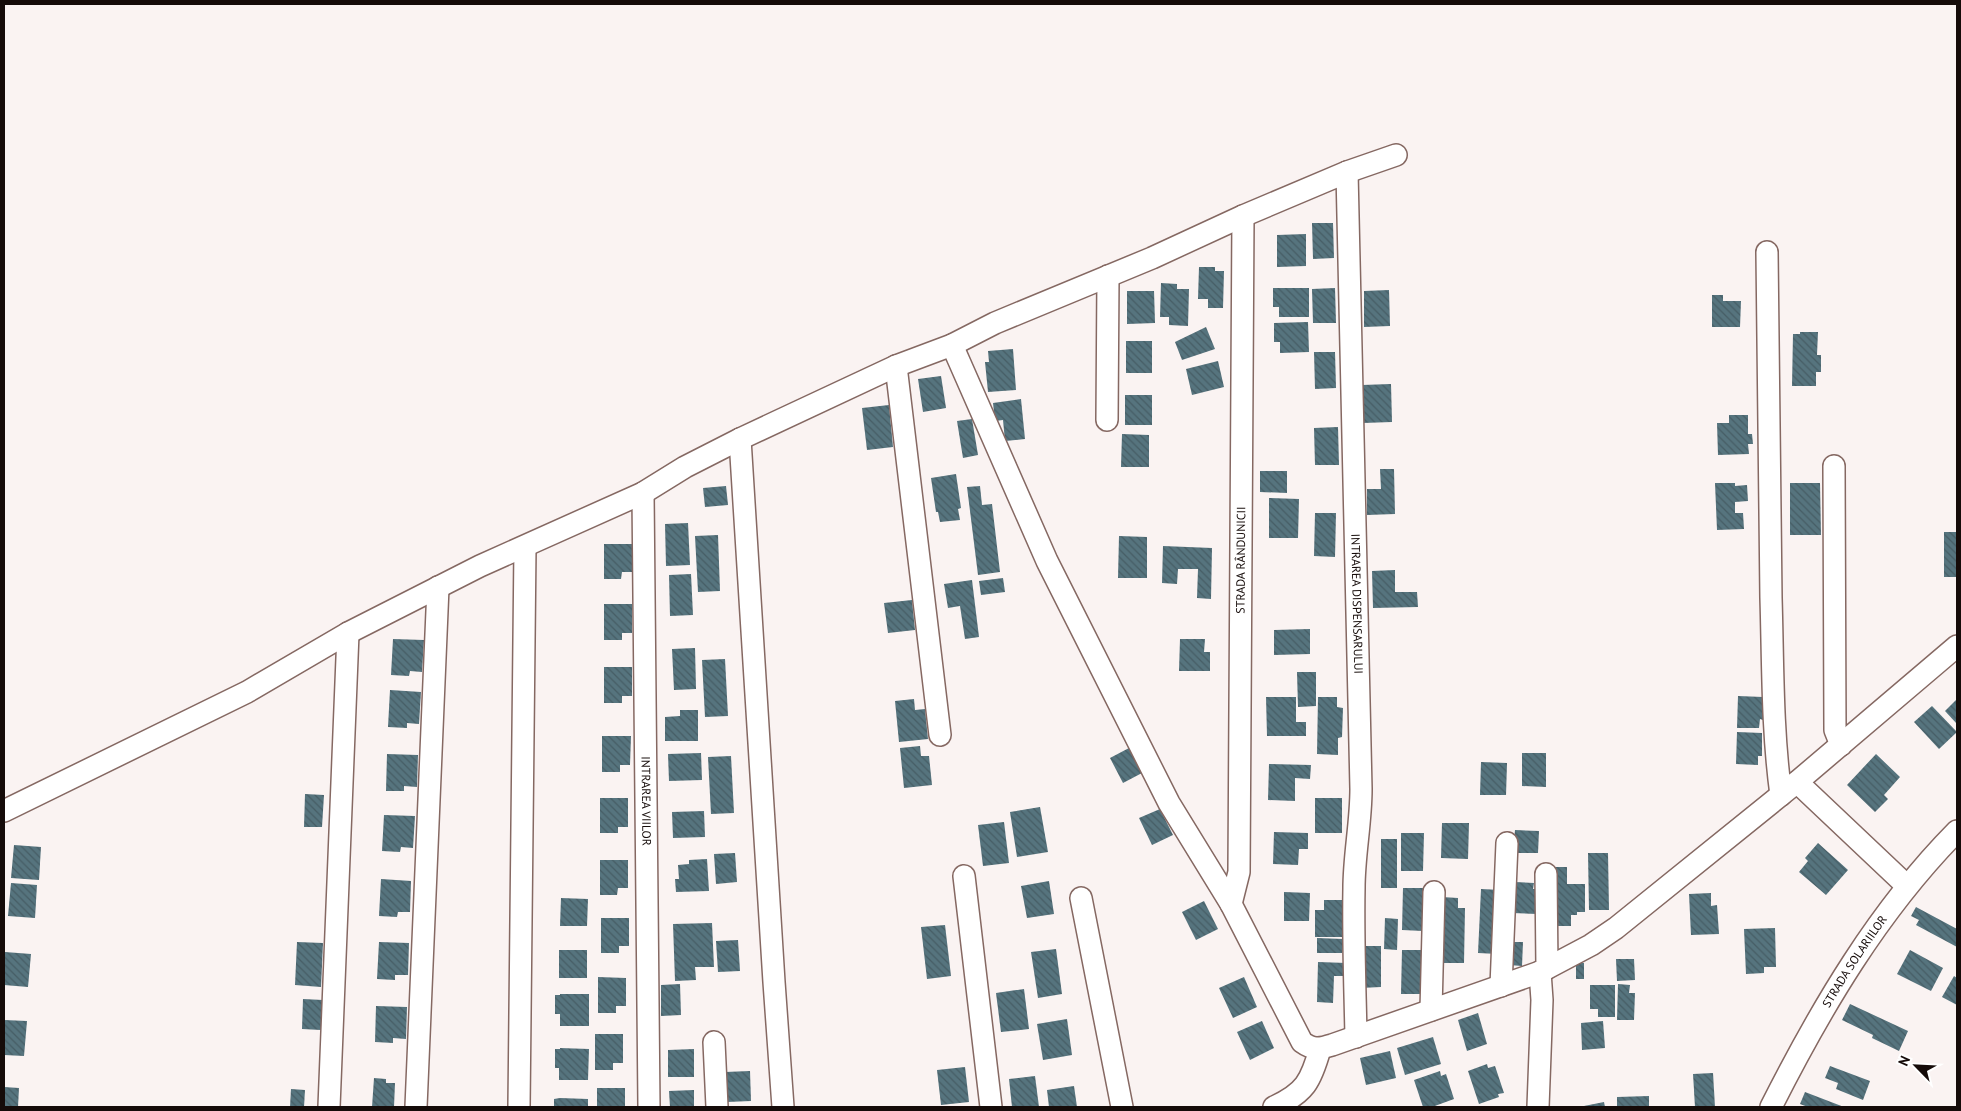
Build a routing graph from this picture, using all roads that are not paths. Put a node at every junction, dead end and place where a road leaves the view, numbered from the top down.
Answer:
1 (1396, 155) dead end
2 (1347, 172) junction
3 (1243, 216) junction
4 (1767, 252) dead end
5 (1108, 276) junction
6 (952, 344) junction
7 (896, 366) junction
8 (1107, 420) dead end
9 (740, 439) junction
10 (1834, 466) dead end
11 (642, 493) junction
12 (525, 547) junction
13 (438, 587) junction
14 (348, 633) junction
15 (1957, 646) edge
16 (940, 734) dead end
17 (1841, 745) junction
18 (1789, 788) junction
19 (4, 811) edge
20 (1957, 831) edge
21 (1507, 843) dead end
22 (1546, 874) dead end
23 (964, 876) dead end
24 (1907, 886) junction
25 (1434, 892) dead end
26 (1081, 898) dead end
27 (1231, 904) junction
28 (1543, 970) junction
29 (1501, 986) junction
30 (1431, 1010) junction
31 (1356, 1037) junction
32 (714, 1042) dead end
33 (1320, 1049) junction
34 (329, 1107) edge
35 (416, 1107) edge
36 (519, 1107) edge
37 (649, 1107) edge
38 (717, 1107) edge
39 (783, 1107) edge
40 (991, 1107) edge
41 (1122, 1107) edge
42 (1274, 1107) edge
43 (1538, 1107) edge
44 (1771, 1107) edge

1 - 2 street
2 - 3 street
2 - 31 street, INTRAREA DISPENSARULUI
3 - 5 street
3 - 27 street, STRADA RÂNDUNICII
4 - 18 street
5 - 6 street
5 - 8 street
6 - 7 street
6 - 27 street
7 - 9 street
7 - 16 street
9 - 11 street
9 - 39 street
10 - 17 street
11 - 12 street
11 - 37 street, INTRAREA VIILOR
12 - 13 street
12 - 36 street
13 - 14 street
13 - 35 street
14 - 19 street
14 - 34 street
15 - 17 street
17 - 18 street
18 - 24 street
18 - 28 street
20 - 24 street, STRADA SOLARIILOR
21 - 29 street
22 - 28 street
23 - 40 street
24 - 44 street, STRADA SOLARIILOR
25 - 30 street
26 - 41 street
27 - 33 street
28 - 29 street
28 - 43 street
29 - 30 street
30 - 31 street
31 - 33 street
32 - 38 street
33 - 42 street

